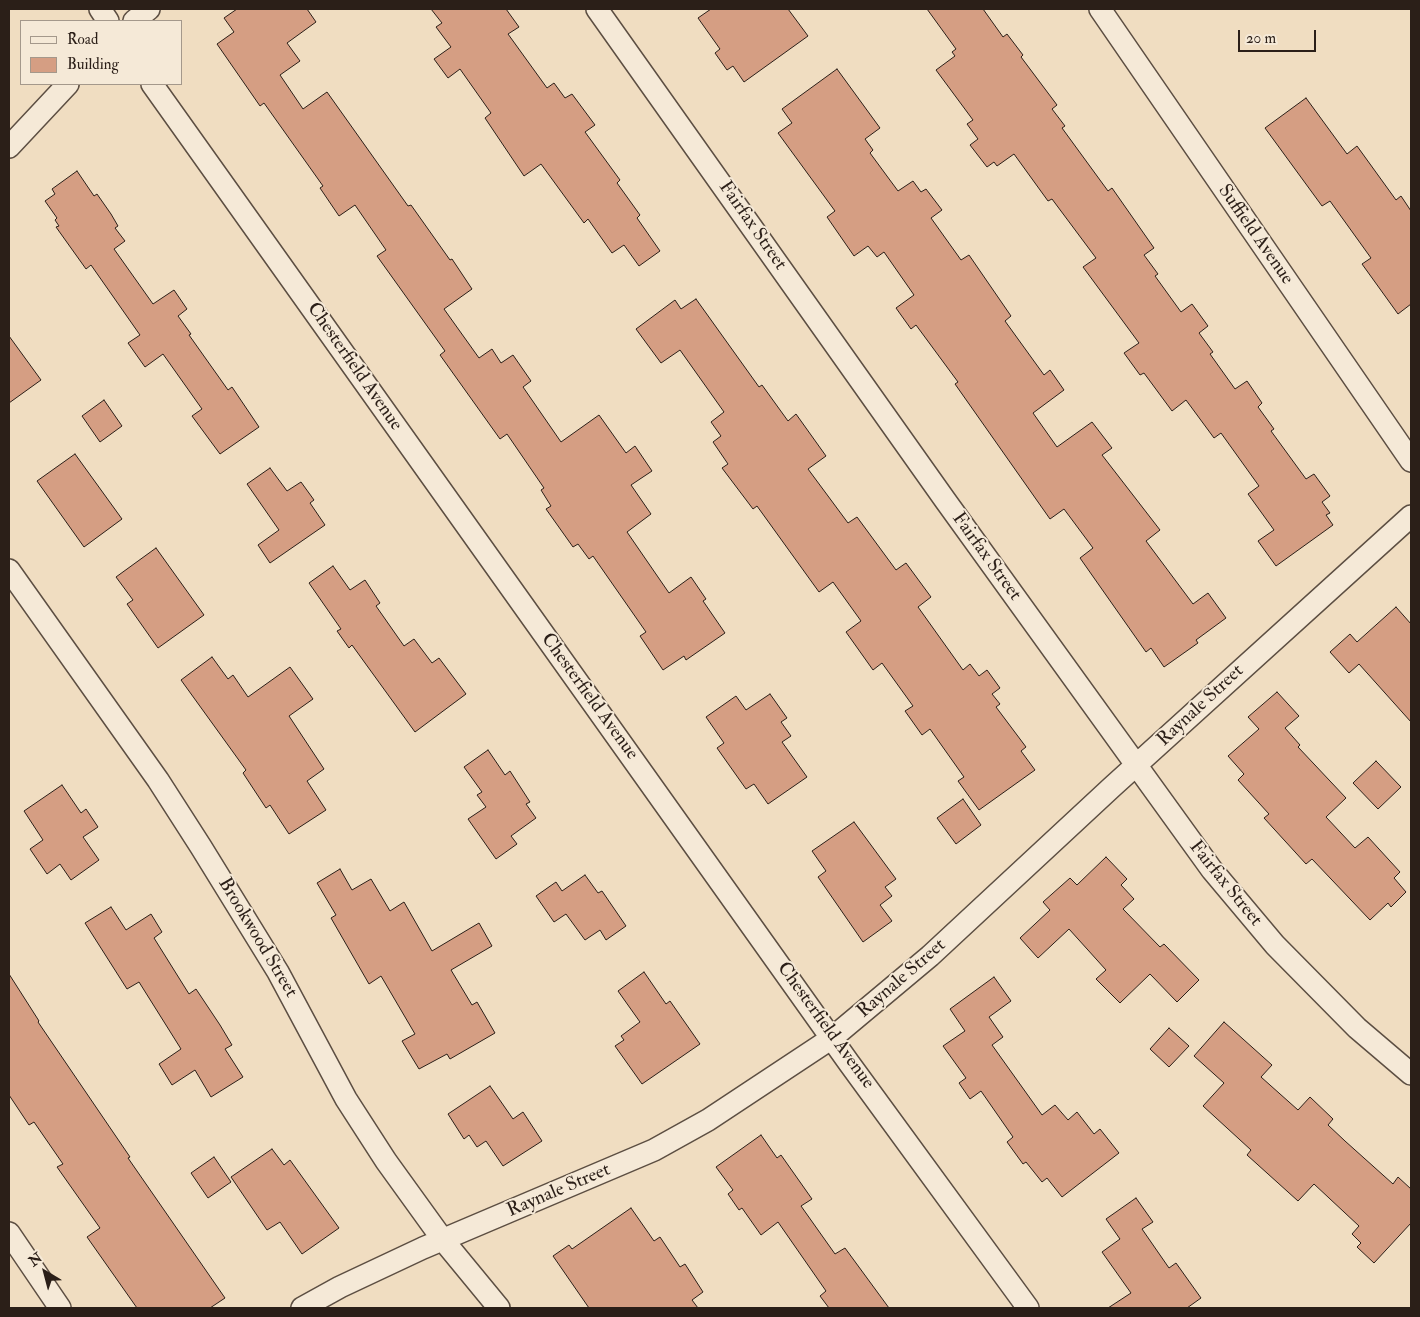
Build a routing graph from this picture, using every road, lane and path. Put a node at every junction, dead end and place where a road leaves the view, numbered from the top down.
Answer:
1 (100, 9) edge
2 (149, 9) edge
3 (597, 9) edge
4 (1100, 9) edge
5 (107, 20) edge
6 (135, 20) edge
7 (67, 85) edge
8 (153, 85) edge
9 (9, 147) edge
10 (1411, 461) edge
11 (1411, 516) edge
12 (9, 570) edge
13 (1136, 766) junction
14 (832, 1038) junction
15 (1411, 1074) edge
16 (9, 1233) edge
17 (443, 1240) junction
18 (60, 1308) edge
19 (302, 1308) edge
20 (499, 1308) edge
21 (1028, 1308) edge

1 - 5 street
2 - 6 street
3 - 13 street, Fairfax Street
4 - 10 street, Suffield Avenue
7 - 9 street
8 - 14 street, Chesterfield Avenue
11 - 13 street, Raynale Street
12 - 17 street, Brookwood Street
13 - 14 street, Raynale Street
13 - 15 street, Fairfax Street
14 - 17 street, Raynale Street
14 - 21 street, Chesterfield Avenue
16 - 18 street
17 - 19 street, Raynale Street
17 - 20 street, Brookwood Street

